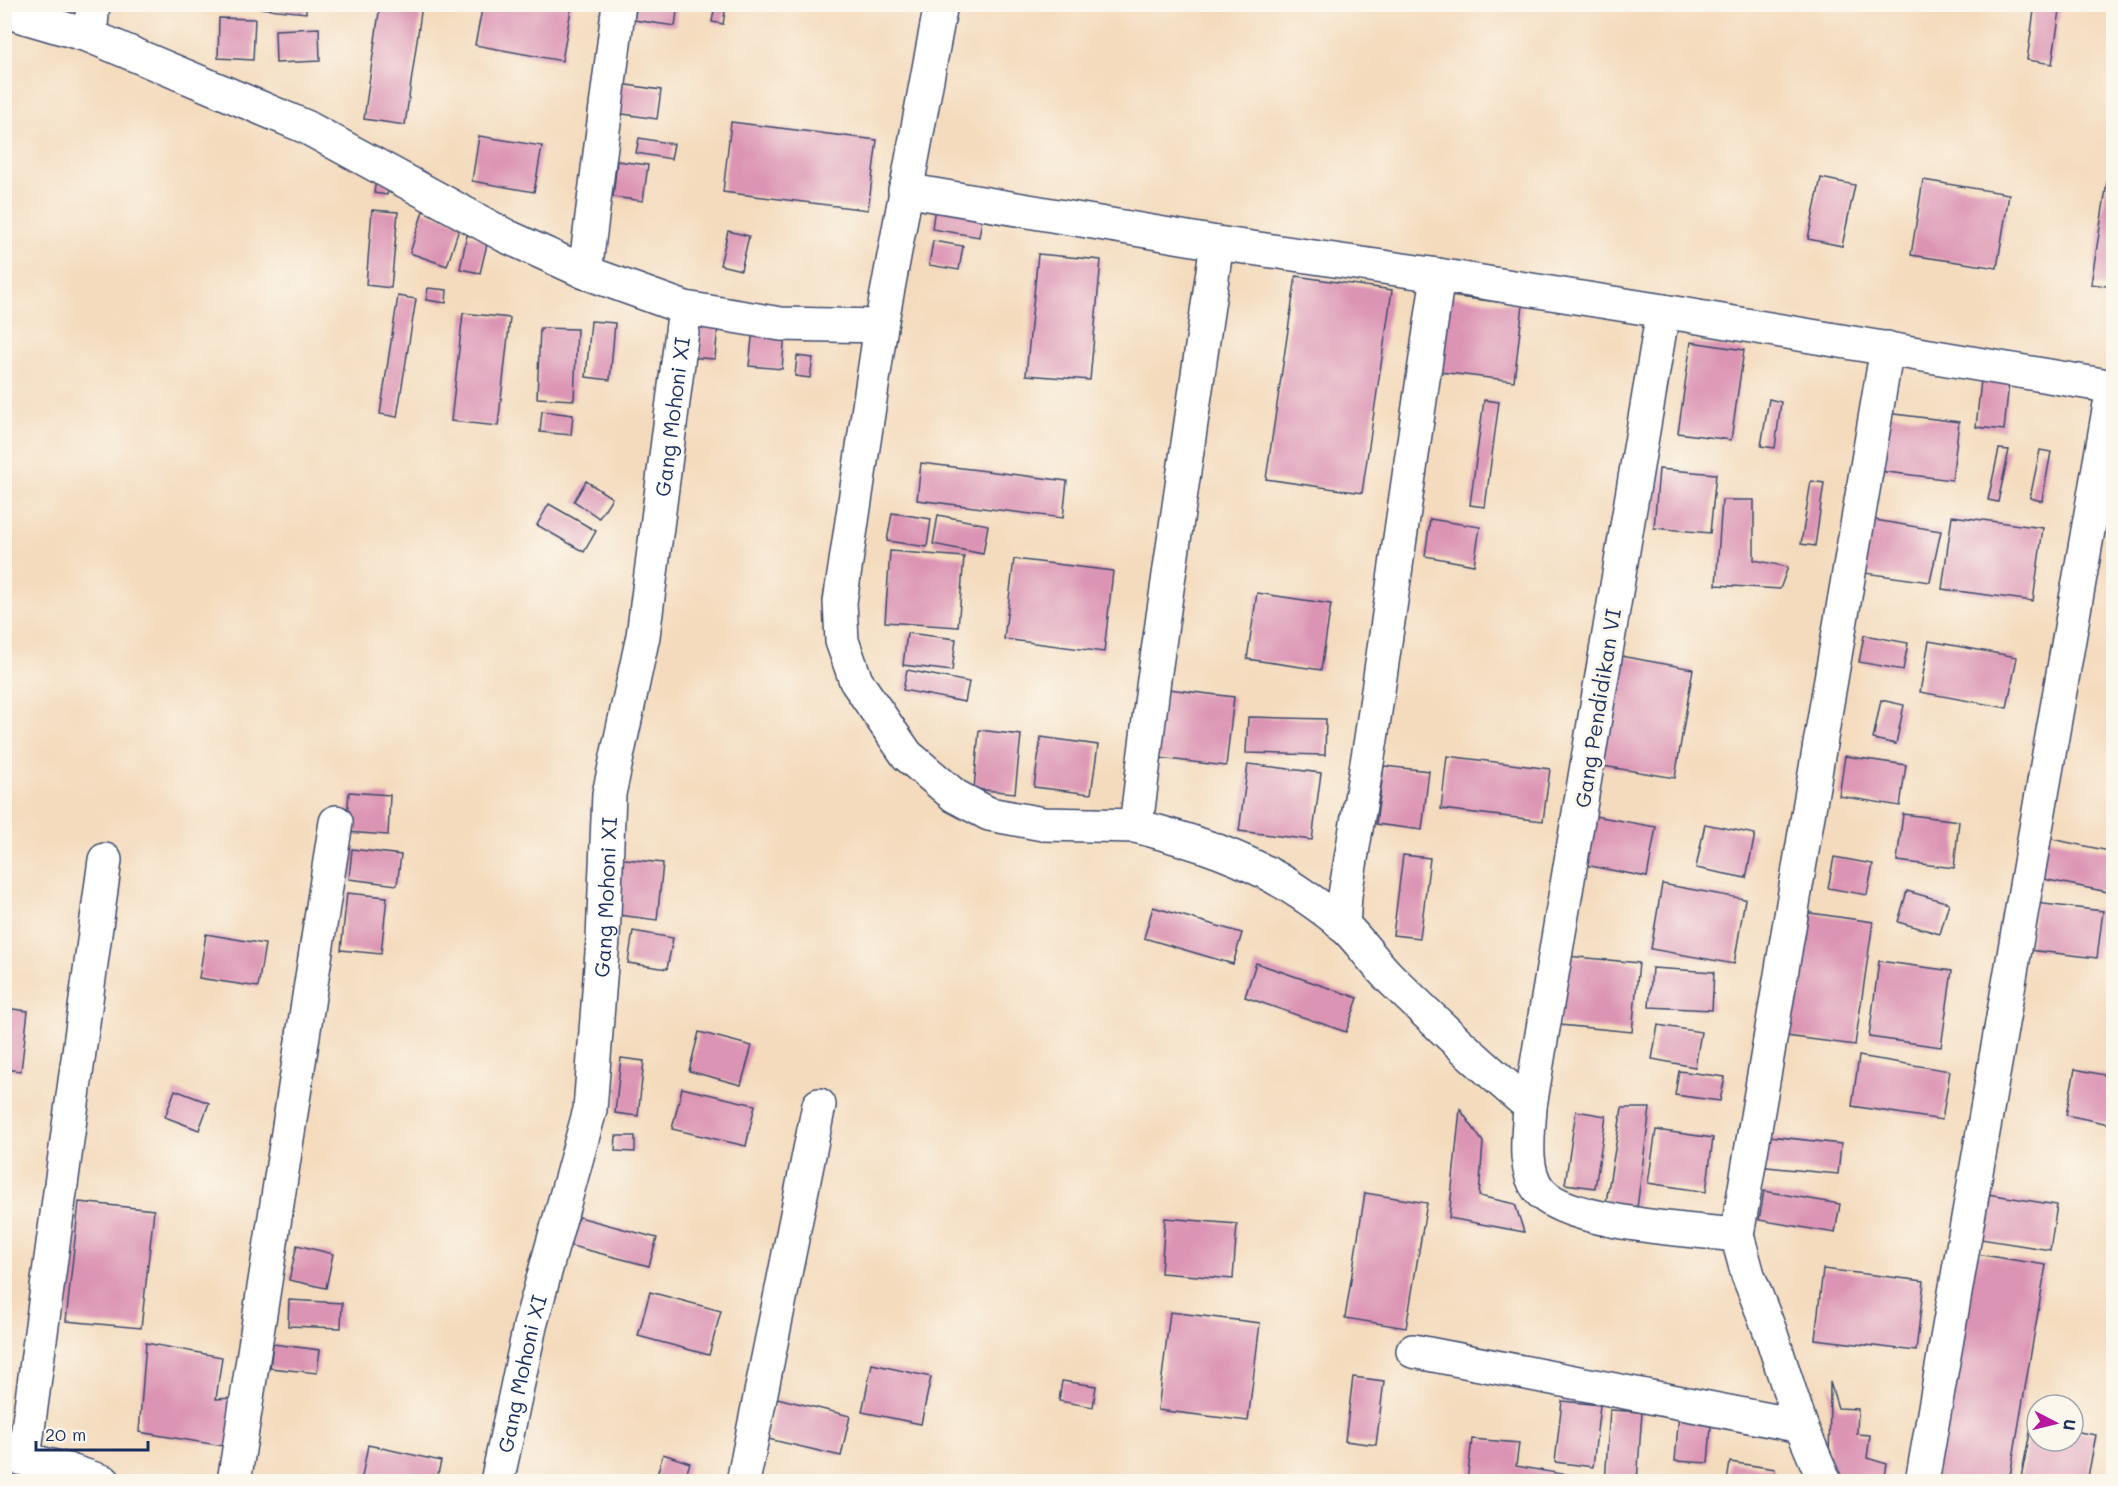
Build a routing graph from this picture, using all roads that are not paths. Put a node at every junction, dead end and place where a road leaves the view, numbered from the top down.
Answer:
1 (619, 4) edge
2 (941, 4) edge
3 (4, 9) edge
4 (91, 20) edge
5 (905, 190) junction
6 (1217, 243) junction
7 (585, 272) junction
8 (1438, 275) junction
9 (685, 308) junction
10 (1663, 311) junction
11 (881, 326) junction
12 (1887, 348) junction
13 (2113, 387) edge
14 (336, 822) dead end
15 (1136, 826) junction
16 (105, 860) dead end
17 (1343, 926) junction
18 (819, 1105) dead end
19 (1530, 1106) junction
20 (1737, 1235) junction
21 (1413, 1351) dead end
22 (1801, 1426) junction
23 (14, 1456) edge
24 (65, 1476) edge
25 (104, 1482) edge
26 (234, 1482) edge
27 (497, 1482) edge
28 (743, 1482) edge
29 (1825, 1482) edge
30 (1922, 1482) edge

1 - 7 street
2 - 5 street
3 - 4 street
4 - 7 street
5 - 6 street
5 - 11 street
6 - 8 street
6 - 15 street
7 - 9 street
8 - 10 street
8 - 17 street
9 - 11 street
9 - 27 street, Gang Mohoni XI
10 - 12 street
10 - 19 street, Gang Pendidikan VI
11 - 15 street
12 - 13 street
12 - 20 street
13 - 30 street
14 - 26 street
15 - 17 street
16 - 23 street
17 - 19 street
18 - 28 street
19 - 20 street, Gang Pendidikan VI
20 - 22 street
21 - 22 street
22 - 29 street
23 - 24 street
24 - 25 street

